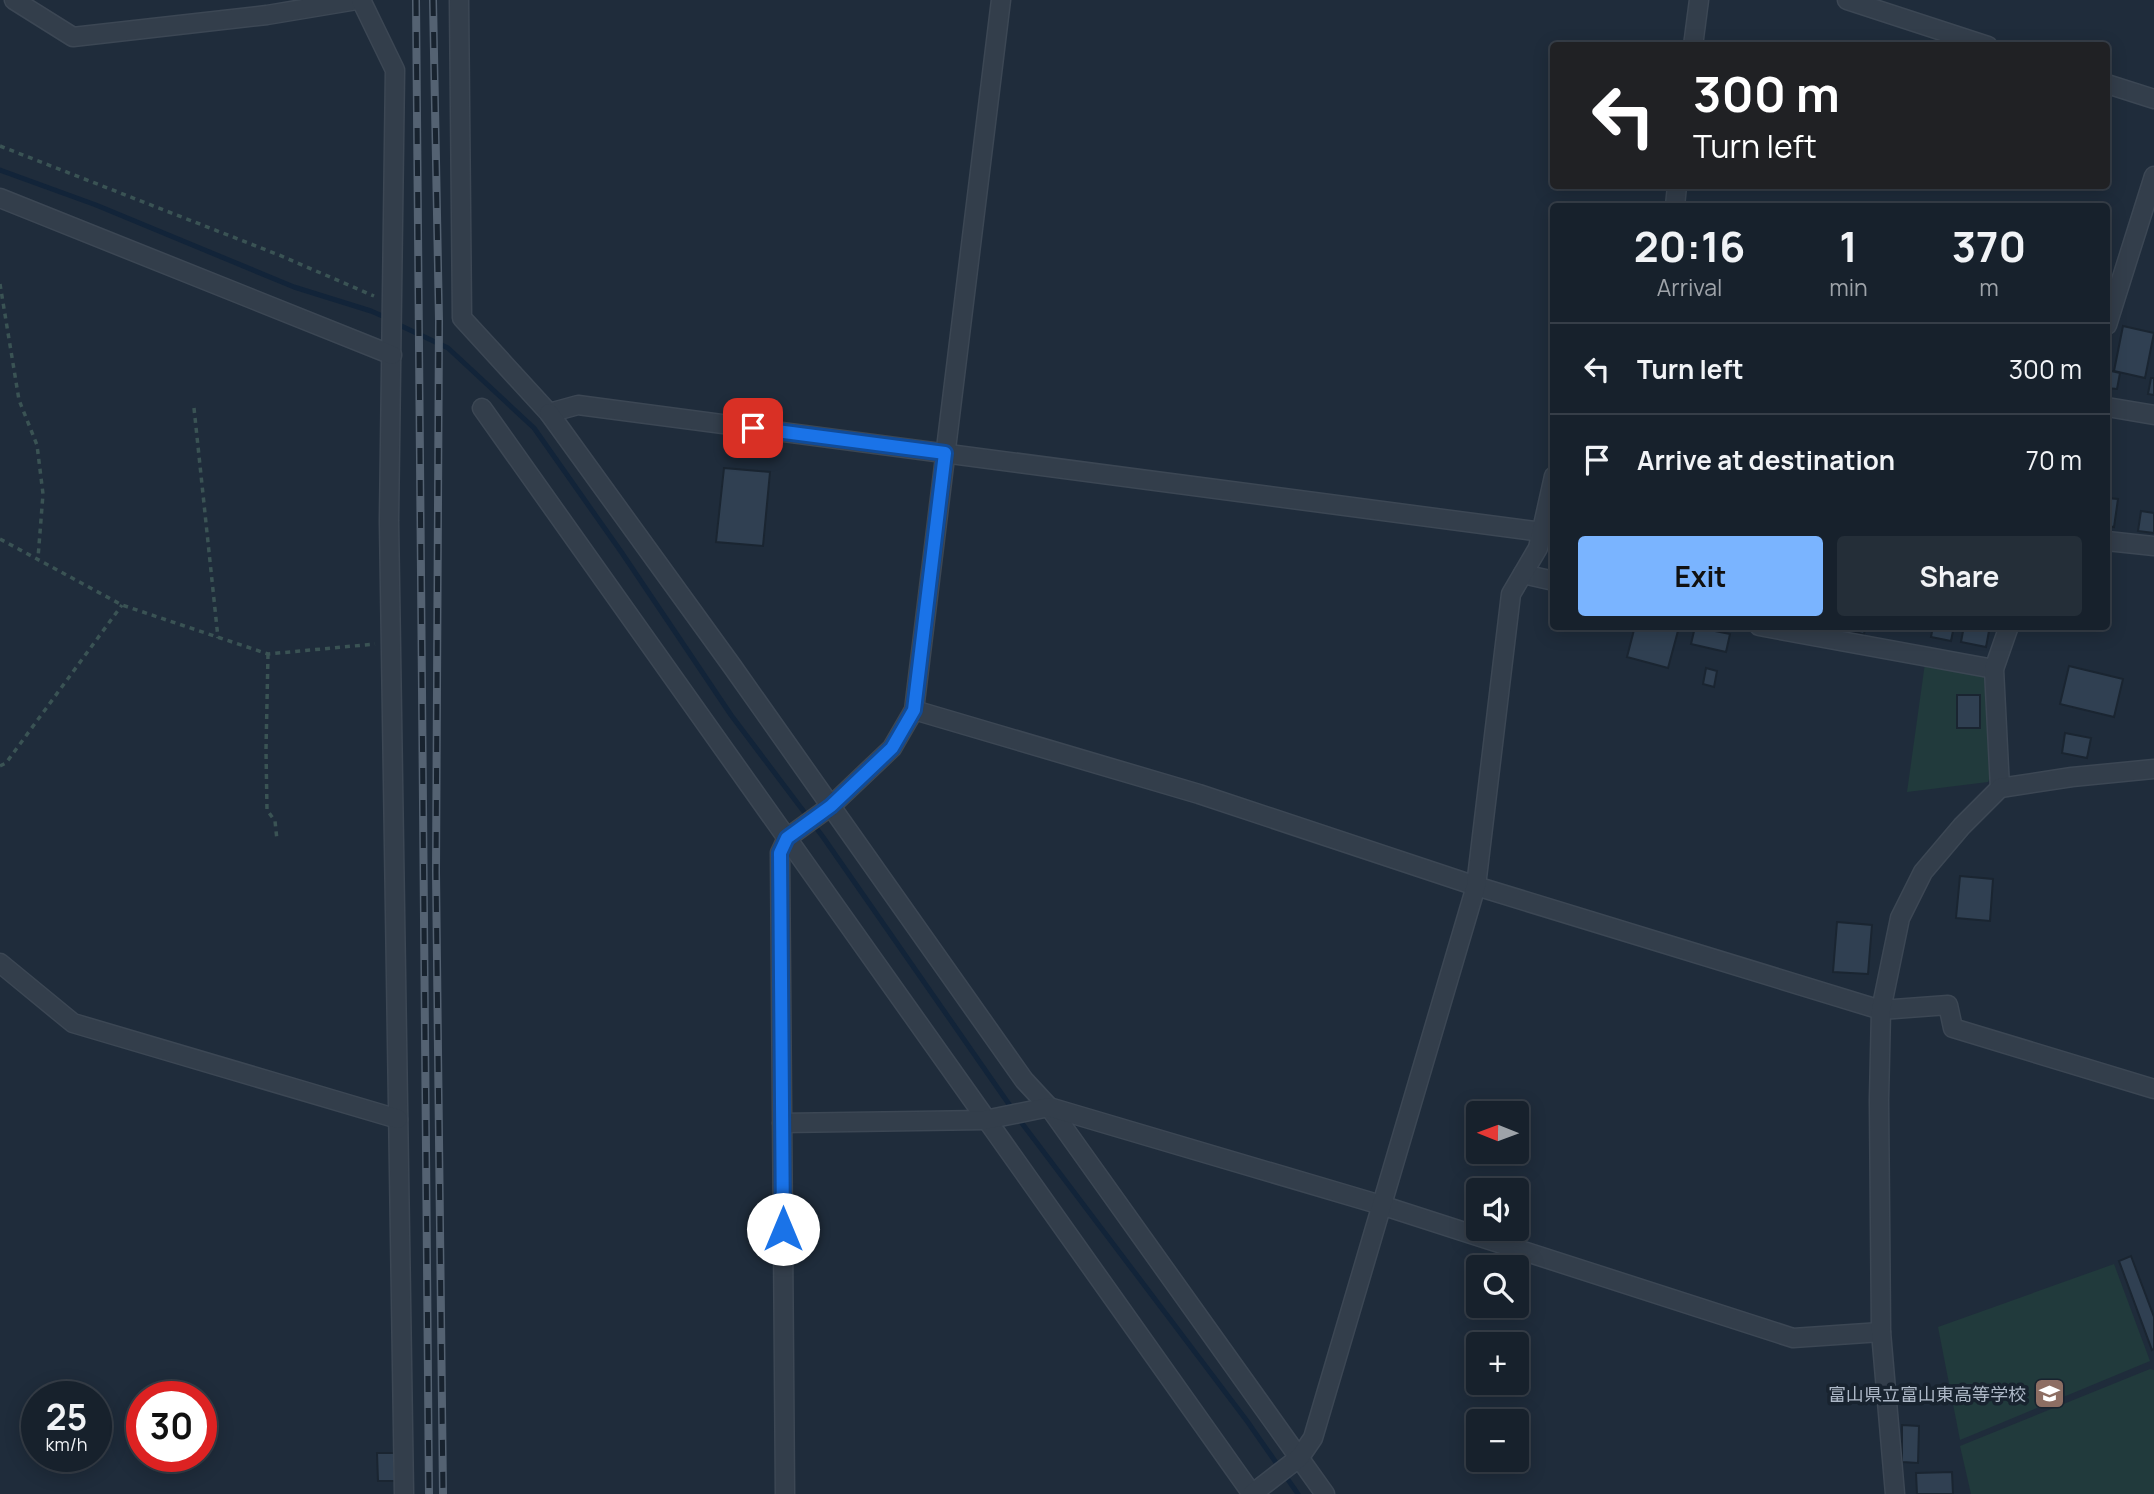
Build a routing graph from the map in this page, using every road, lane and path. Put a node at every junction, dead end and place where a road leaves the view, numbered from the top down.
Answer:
1 (14, 0) edge
2 (359, 0) edge
3 (459, 0) edge
4 (1001, 0) edge
5 (1699, 0) edge
6 (1847, 0) edge
7 (1694, 42) edge
8 (1976, 42) edge
9 (2110, 85) edge
10 (2154, 99) edge
11 (0, 146) edge
12 (2154, 176) edge
13 (0, 198) edge
14 (0, 284) edge
15 (392, 303) junction
16 (2110, 315) edge
17 (391, 355) junction
18 (194, 408) dead end
19 (482, 408) dead end
20 (2110, 408) edge
21 (549, 412) junction
22 (2154, 415) edge
23 (945, 453) junction
24 (1550, 495) edge
25 (1542, 532) junction
26 (0, 538) edge
27 (2110, 541) edge
28 (2154, 546) edge
29 (38, 558) junction
30 (1523, 573) junction
31 (1550, 580) edge
32 (122, 605) junction
33 (1781, 630) edge
34 (2008, 630) edge
35 (218, 638) junction
36 (391, 643) junction
37 (268, 654) junction
38 (1994, 669) junction
39 (914, 710) junction
40 (0, 766) edge
41 (2154, 769) edge
42 (2000, 788) junction
43 (831, 806) junction
44 (787, 838) junction
45 (277, 840) dead end
46 (1476, 886) junction
47 (0, 963) edge
48 (1881, 1010) junction
49 (2154, 1089) edge
50 (1049, 1107) junction
51 (398, 1119) junction
52 (985, 1120) junction
53 (782, 1123) junction
54 (1381, 1205) junction
55 (1881, 1332) junction
56 (1300, 1457) junction
57 (404, 1494) edge
58 (785, 1494) edge
59 (1252, 1494) edge
60 (1325, 1494) edge
61 (1895, 1494) edge

1 - 2 street
2 - 15 street
3 - 21 street
4 - 23 street
5 - 7 street
6 - 8 street
9 - 10 street
11 - 15 path
12 - 16 street
13 - 17 street
14 - 29 path
15 - 17 street
17 - 36 street
18 - 35 path
19 - 44 street
20 - 22 street
21 - 23 street
21 - 43 street
23 - 25 street
23 - 39 street
24 - 25 street
25 - 30 street
26 - 29 path
27 - 28 street
29 - 32 path
30 - 31 street
30 - 46 street
32 - 35 path
32 - 40 path
33 - 38 street
34 - 38 street
35 - 37 path
36 - 37 path
36 - 51 street
37 - 45 path
38 - 42 street
39 - 43 street
39 - 46 street
41 - 42 street
42 - 48 street
43 - 44 street
43 - 50 street
44 - 52 street
44 - 53 street
46 - 48 street
46 - 54 street
47 - 51 street
48 - 49 street
48 - 55 street
50 - 52 street
50 - 54 street
50 - 56 street
51 - 57 street
52 - 53 street
52 - 59 street
53 - 58 street
54 - 55 street
54 - 56 street
55 - 61 street
56 - 59 street
56 - 60 street

